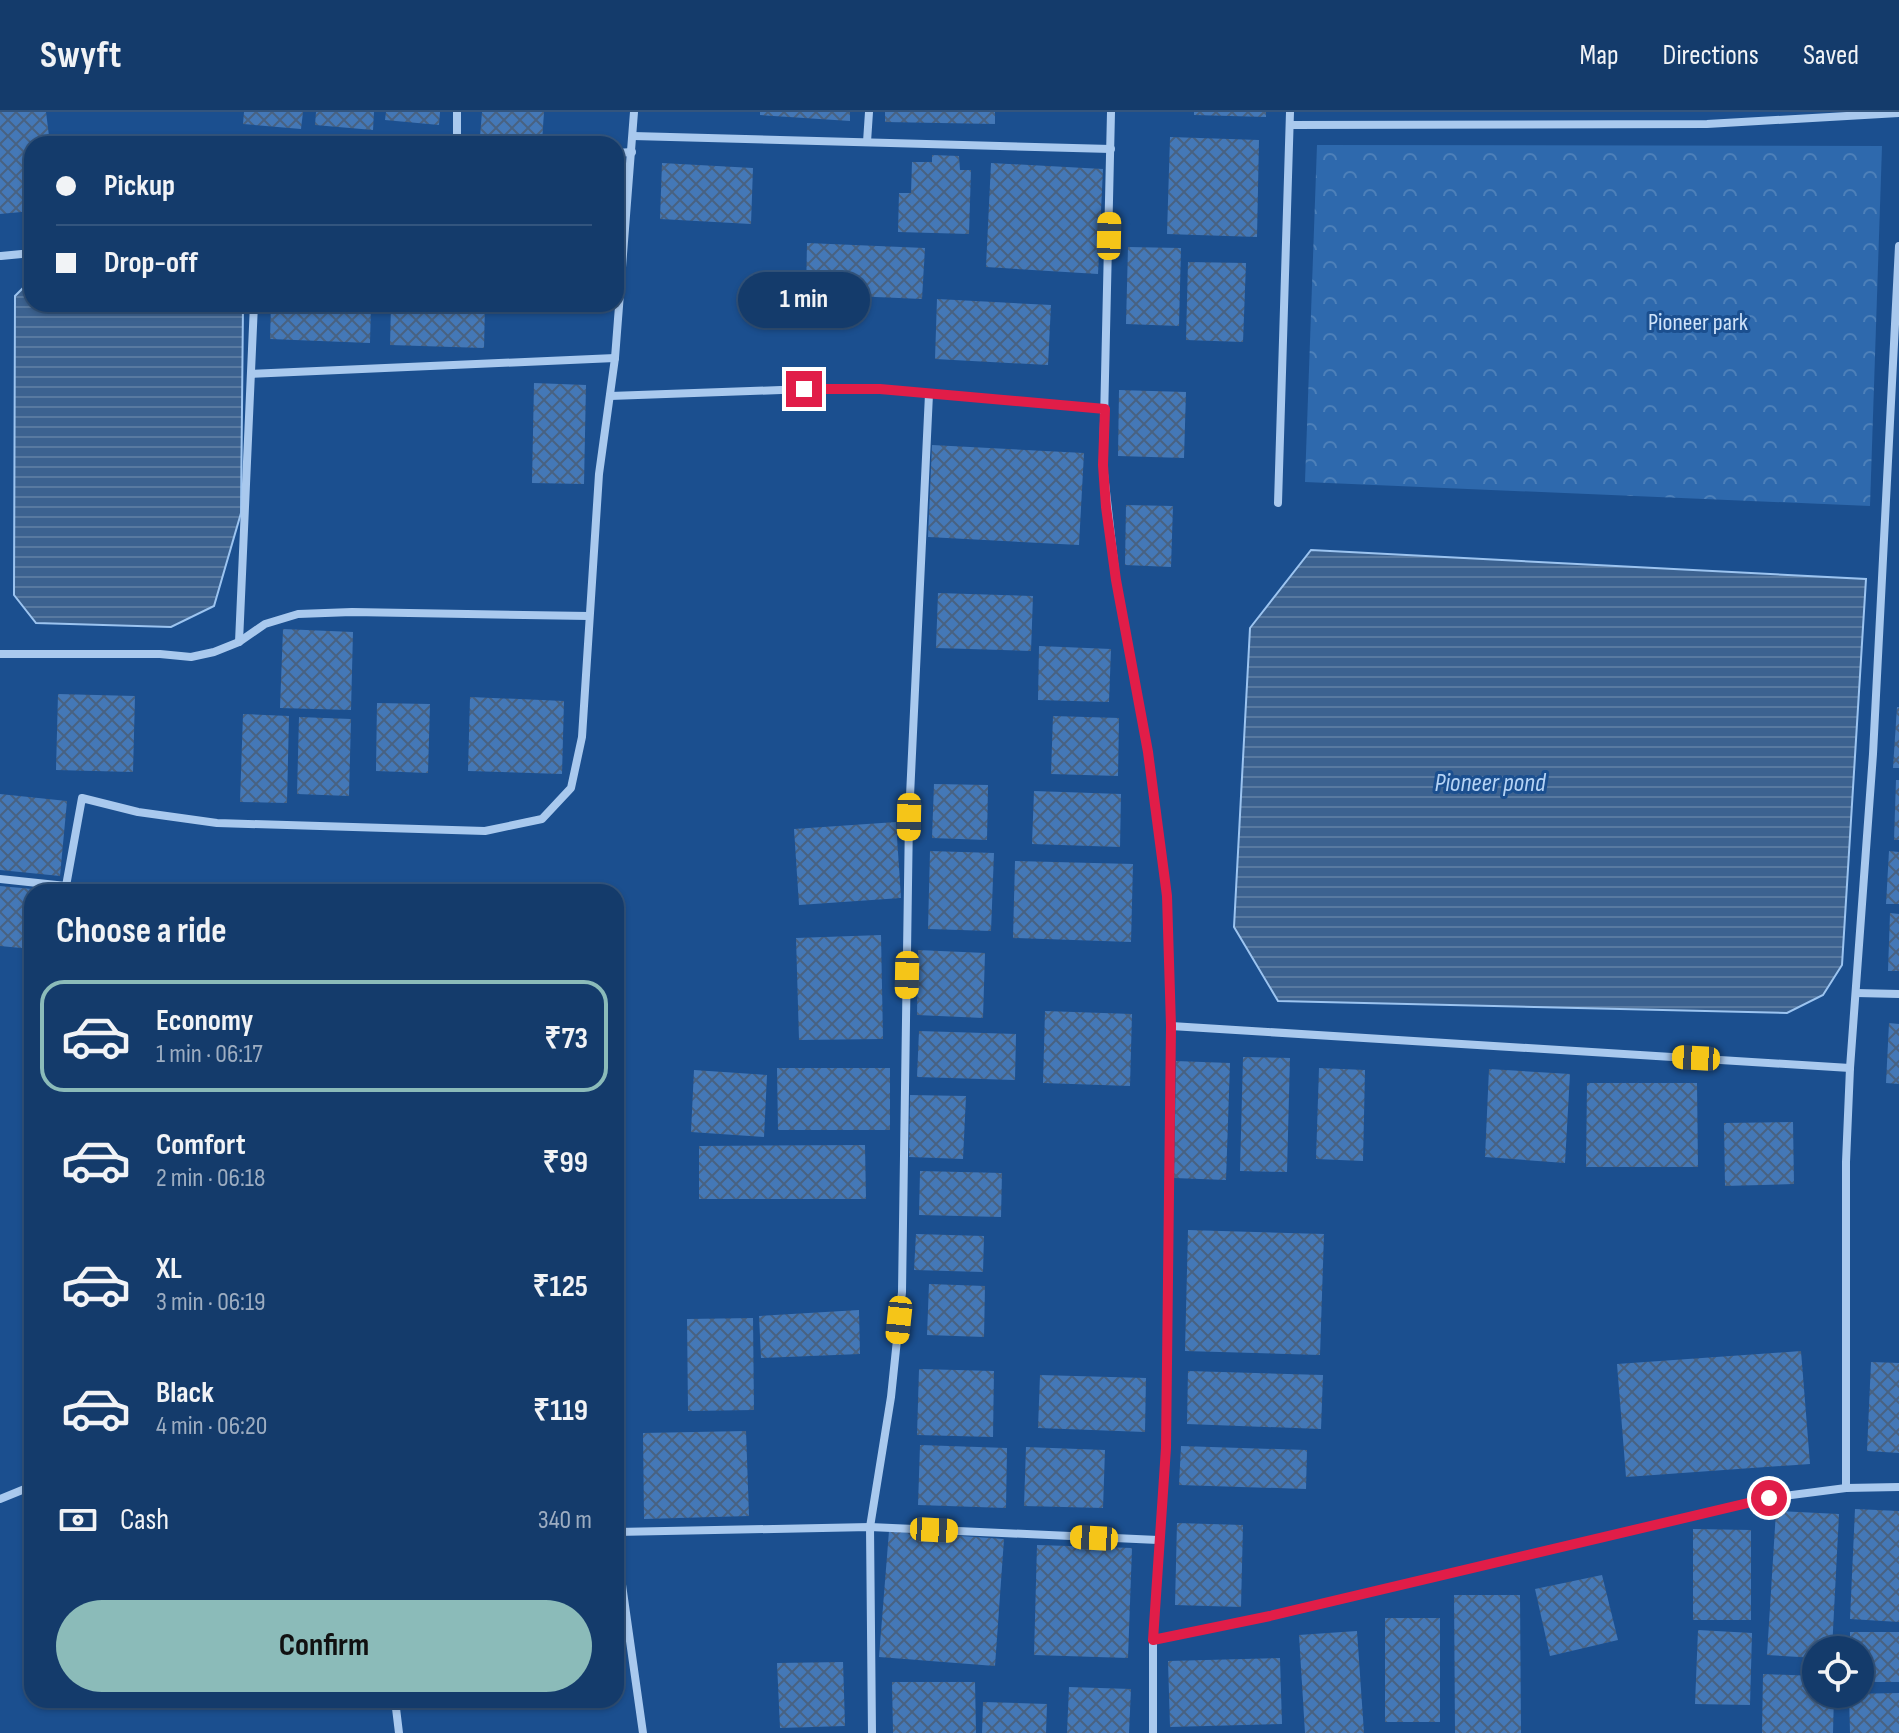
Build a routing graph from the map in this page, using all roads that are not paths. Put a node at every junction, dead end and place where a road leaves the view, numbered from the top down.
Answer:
1 (457, 112) edge
2 (634, 112) edge
3 (869, 112) edge
4 (1111, 112) edge
5 (1290, 112) edge
6 (1899, 113) edge
7 (1290, 125) junction
8 (457, 136) edge
9 (633, 136) junction
10 (867, 142) junction
11 (1111, 149) junction
12 (624, 152) edge
13 (632, 152) junction
14 (1899, 246) edge
15 (624, 249) edge
16 (24, 254) edge
17 (1, 256) edge
18 (254, 312) edge
19 (619, 312) edge
20 (615, 358) junction
21 (251, 374) junction
22 (929, 394) junction
23 (610, 396) junction
24 (1105, 409) junction
25 (1278, 503) dead end
26 (589, 616) junction
27 (239, 642) junction
28 (0, 654) edge
29 (0, 879) edge
30 (47, 884) edge
31 (66, 884) edge
32 (1856, 993) junction
33 (1899, 994) edge
34 (1171, 1026) junction
35 (1850, 1068) junction
36 (1899, 1487) edge
37 (1846, 1488) junction
38 (24, 1489) edge
39 (0, 1499) edge
40 (870, 1527) junction
41 (624, 1532) edge
42 (1158, 1540) junction
43 (624, 1599) edge
44 (1153, 1640) junction
45 (396, 1708) edge
46 (399, 1733) edge
47 (643, 1733) edge
48 (872, 1733) edge
49 (1153, 1733) edge

1 - 8 street
2 - 9 street
3 - 10 street
4 - 11 street
5 - 7 street
6 - 7 street
7 - 25 street
9 - 10 street
9 - 13 street
10 - 11 street
11 - 24 street
12 - 13 street
13 - 15 street
14 - 32 street
16 - 17 street
18 - 21 street
19 - 20 street
20 - 21 street
20 - 23 street
21 - 27 street
22 - 23 street
22 - 24 street
22 - 40 street
23 - 26 street
24 - 34 street
26 - 27 street
26 - 31 street
27 - 28 street
29 - 30 street
32 - 33 street
32 - 35 street
34 - 35 street
34 - 42 street
35 - 37 street
36 - 37 street
37 - 44 street
38 - 39 street
40 - 41 street
40 - 42 street
40 - 48 street
42 - 44 street
43 - 47 street
44 - 49 street
45 - 46 street

